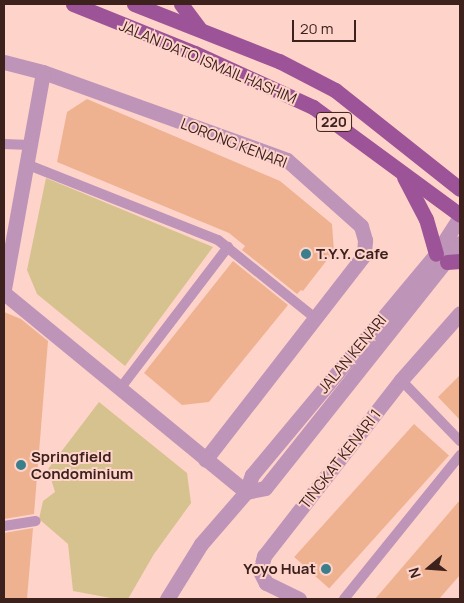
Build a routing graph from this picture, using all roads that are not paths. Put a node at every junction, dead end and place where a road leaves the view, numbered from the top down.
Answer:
1 (73, 4) edge
2 (140, 4) edge
3 (181, 4) edge
4 (121, 23) junction
5 (199, 28) junction
6 (145, 33) junction
7 (4, 62) edge
8 (43, 72) junction
9 (4, 144) edge
10 (30, 145) junction
11 (26, 164) junction
12 (398, 168) junction
13 (460, 189) edge
14 (460, 216) edge
15 (460, 243) edge
16 (228, 247) junction
17 (448, 259) edge
18 (4, 291) edge
19 (460, 313) edge
20 (315, 318) junction
21 (401, 380) junction
22 (119, 390) junction
23 (460, 441) edge
24 (460, 455) edge
25 (205, 460) junction
26 (246, 492) junction
27 (36, 521) dead end
28 (4, 526) edge
29 (174, 597) edge
30 (299, 599) edge
31 (344, 599) edge

1 - 4 main road, JALAN DATO ISMAIL HASHIM / 220
2 - 4 main road
2 - 5 main road, JALAN DATO ISMAIL HASHIM / 220
2 - 6 main road
3 - 5 main road
4 - 6 main road, JALAN DATO ISMAIL HASHIM / 220
5 - 13 main road, JALAN DATO ISMAIL HASHIM / 220
6 - 12 main road, JALAN DATO ISMAIL HASHIM / 220
7 - 8 street, LORONG KENARI
8 - 10 street
8 - 20 street, LORONG KENARI
9 - 10 lane
10 - 11 street
11 - 16 lane
11 - 18 street
12 - 14 main road, JALAN DATO ISMAIL HASHIM / 220
12 - 17 main road
14 - 17 street, JALAN KENARI
15 - 17 street, JALAN KENARI
16 - 20 lane
16 - 22 lane
17 - 26 street, JALAN KENARI
18 - 22 street
19 - 21 street, TINGKAT KENARI 1
20 - 25 street, LORONG KENARI
21 - 23 lane
21 - 30 street, TINGKAT KENARI 1
22 - 25 street
24 - 31 lane
25 - 26 street
26 - 29 street, JALAN KENARI
27 - 28 lane

